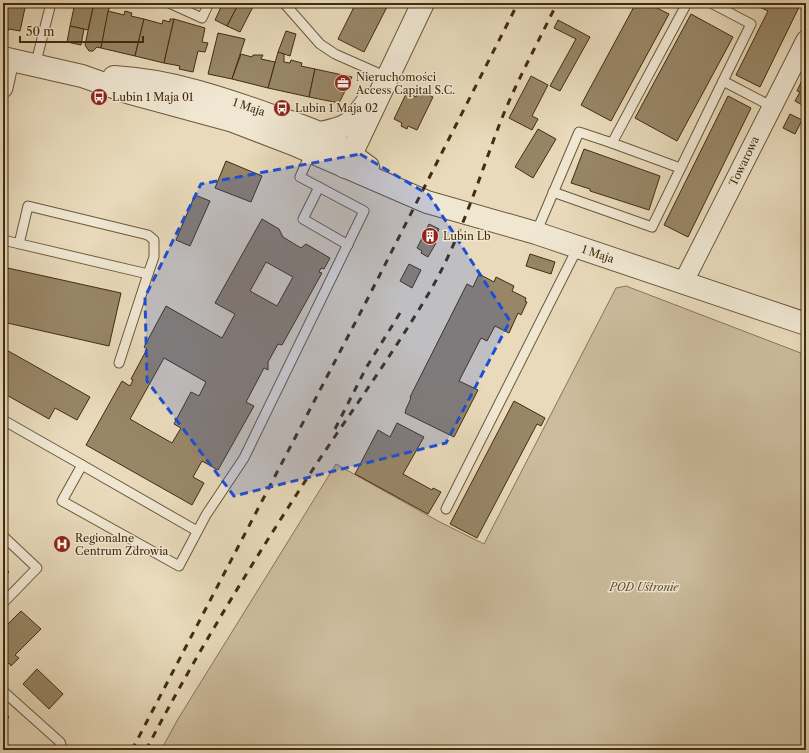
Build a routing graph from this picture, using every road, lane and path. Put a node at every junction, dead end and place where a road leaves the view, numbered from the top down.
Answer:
1 (51, 3) edge
2 (169, 3) edge
3 (209, 3) edge
4 (284, 3) edge
5 (423, 3) edge
6 (687, 3) edge
7 (711, 3) edge
8 (806, 40) edge
9 (6, 59) edge
10 (36, 66) junction
11 (387, 77) junction
12 (723, 81) junction
13 (3, 88) edge
14 (772, 106) junction
15 (315, 143) junction
16 (612, 143) junction
17 (348, 161) junction
18 (680, 168) junction
19 (319, 187) junction
20 (553, 192) junction
21 (536, 233) junction
22 (3, 240) edge
23 (19, 244) junction
24 (348, 246) junction
25 (578, 247) junction
26 (148, 274) junction
27 (683, 283) junction
28 (803, 323) edge
29 (119, 363) dead end
30 (3, 420) edge
31 (82, 465) junction
32 (446, 509) dead end
33 (197, 532) junction
34 (3, 536) edge
35 (3, 603) edge
36 (3, 691) edge
37 (63, 750) edge

1 - 10 lane
2 - 3 lane
4 - 11 lane
5 - 11 street
6 - 16 lane
7 - 12 lane
8 - 14 street, Towarowa
9 - 10 street, 1 Maja
9 - 13 street
10 - 15 street, 1 Maja
11 - 15 street
11 - 17 street
12 - 14 lane
12 - 18 lane
14 - 27 street, Towarowa
15 - 17 street, 1 Maja
15 - 19 lane
16 - 18 lane
16 - 20 lane
17 - 21 street, 1 Maja
18 - 20 lane
19 - 24 lane
19 - 24 lane
20 - 21 lane
21 - 25 street, 1 Maja
22 - 23 lane
23 - 26 lane
23 - 26 lane
24 - 33 lane
25 - 27 street, 1 Maja
25 - 32 lane
26 - 29 lane
27 - 28 street, 1 Maja
30 - 31 lane
31 - 33 lane
31 - 33 lane
34 - 35 lane
36 - 37 lane

